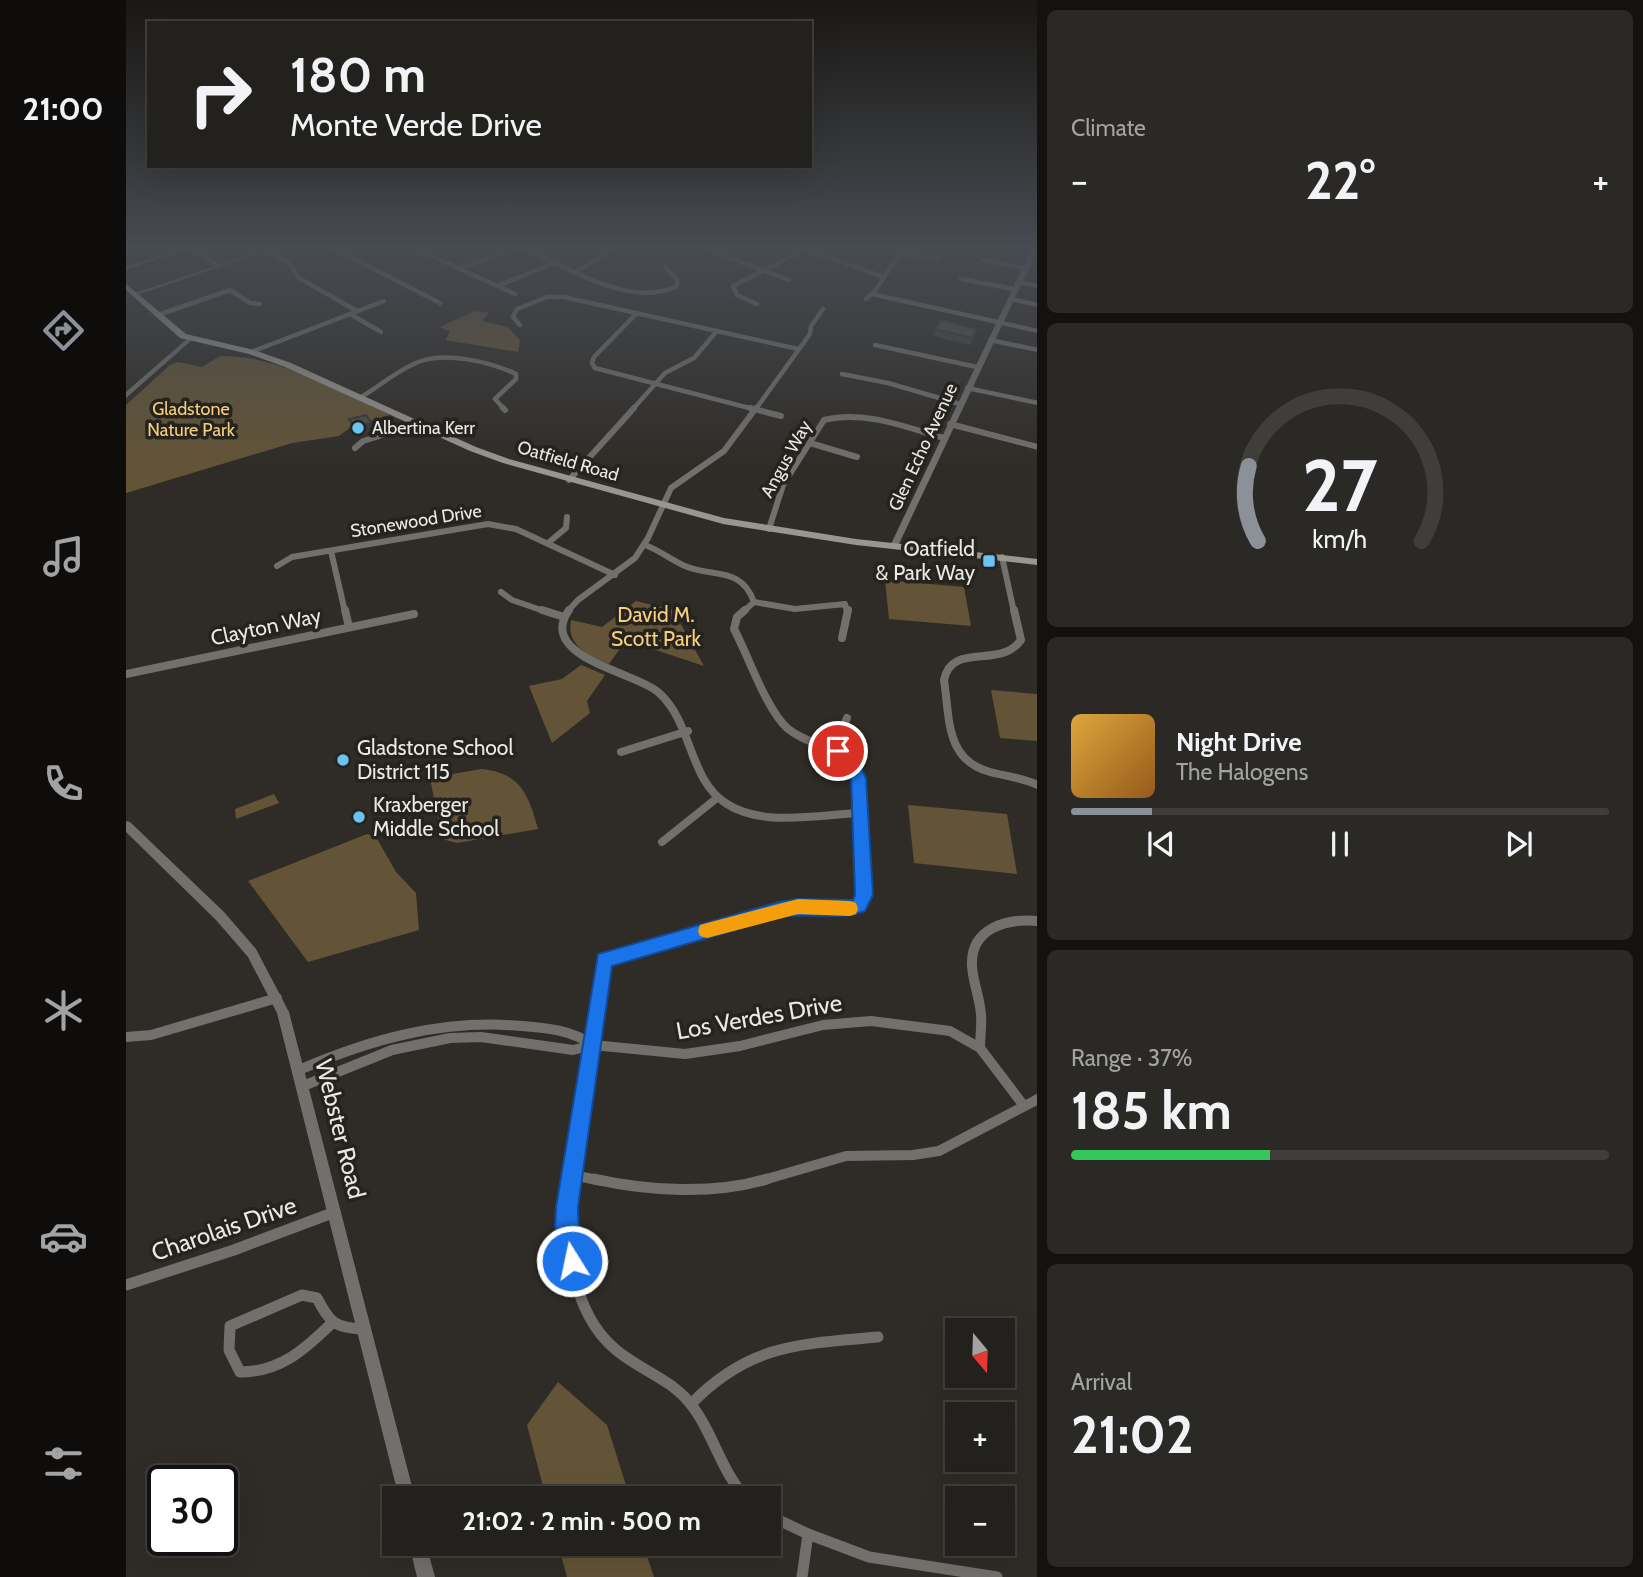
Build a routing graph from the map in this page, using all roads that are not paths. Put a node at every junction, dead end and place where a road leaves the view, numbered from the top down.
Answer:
1 (165, 322) edge
2 (330, 322) edge
3 (363, 322) edge
4 (518, 322) edge
5 (629, 322) edge
6 (675, 322) edge
7 (815, 322) edge
8 (992, 322) edge
9 (998, 323) junction
10 (520, 324) dead end
11 (717, 331) junction
12 (1037, 331) edge
13 (381, 332) dead end
14 (190, 339) junction
15 (990, 340) junction
16 (875, 345) dead end
17 (798, 349) junction
18 (1037, 350) edge
19 (251, 352) junction
20 (463, 361) junction
21 (977, 368) junction
22 (458, 369) dead end
23 (842, 374) dead end
24 (656, 384) junction
25 (967, 388) junction
26 (126, 396) edge
27 (361, 397) junction
28 (1037, 403) edge
29 (960, 404) junction
30 (754, 409) junction
31 (505, 410) dead end
32 (781, 416) dead end
33 (419, 424) junction
34 (950, 424) junction
35 (944, 438) junction
36 (810, 443) junction
37 (1037, 447) edge
38 (355, 448) dead end
39 (857, 457) dead end
40 (569, 480) junction
41 (660, 505) junction
42 (567, 517) dead end
43 (769, 529) junction
44 (548, 542) junction
45 (645, 545) junction
46 (894, 546) junction
47 (331, 551) junction
48 (1002, 557) junction
49 (1037, 562) edge
50 (276, 566) dead end
51 (688, 568) junction
52 (615, 575) junction
53 (683, 576) dead end
54 (501, 592) dead end
55 (754, 602) junction
56 (414, 614) dead end
57 (564, 617) junction
58 (349, 627) junction
59 (842, 638) dead end
60 (126, 674) edge
61 (847, 718) dead end
62 (688, 731) junction
63 (832, 748) junction
64 (621, 752) dead end
65 (1037, 785) edge
66 (717, 798) junction
67 (859, 813) junction
68 (126, 825) edge
69 (662, 842) dead end
70 (1037, 921) edge
71 (276, 998) junction
72 (126, 1037) edge
73 (593, 1045) junction
74 (980, 1048) junction
75 (299, 1070) junction
76 (303, 1086) junction
77 (1037, 1100) edge
78 (1024, 1106) junction
79 (573, 1175) junction
80 (335, 1212) junction
81 (126, 1285) edge
82 (331, 1324) junction
83 (364, 1329) junction
84 (878, 1337) dead end
85 (691, 1404) junction
86 (404, 1486) edge
87 (735, 1486) edge
88 (781, 1521) edge
89 (808, 1534) junction
90 (421, 1556) edge
91 (426, 1577) edge
92 (802, 1577) edge
93 (997, 1577) edge

1 - 14 main road, Oatfield Road
2 - 19 street
3 - 13 street
4 - 10 street
5 - 24 street
6 - 11 street
7 - 17 street
8 - 9 street
9 - 12 street
9 - 15 street, Glen Echo Avenue
11 - 17 street
11 - 24 street
14 - 19 main road, Oatfield Road
14 - 26 street
15 - 18 street
15 - 21 street, Glen Echo Avenue
16 - 21 street
17 - 30 street
19 - 27 main road, Oatfield Road
20 - 22 street
20 - 27 street
20 - 31 street
21 - 25 street, Glen Echo Avenue
23 - 29 street
24 - 30 street
24 - 40 street
25 - 28 street
25 - 29 street, Glen Echo Avenue
27 - 33 main road, Oatfield Road
29 - 34 street, Glen Echo Avenue
30 - 32 street
30 - 41 street
33 - 38 street
33 - 40 main road, Oatfield Road
34 - 35 street, Glen Echo Avenue
34 - 37 street
35 - 36 street, Angus Way
35 - 46 street, Glen Echo Avenue
36 - 39 street
36 - 43 street, Angus Way
40 - 41 main road, Oatfield Road
41 - 43 main road, Oatfield Road
41 - 45 street
42 - 44 street
43 - 46 main road, Oatfield Road
44 - 47 street, Stonewood Drive
44 - 52 street, Stonewood Drive
45 - 51 street
45 - 52 street
46 - 48 main road, Oatfield Road
47 - 50 street
47 - 58 street, Stonewood Drive
48 - 49 main road, Oatfield Road
48 - 65 street
51 - 53 street
51 - 55 street
52 - 57 street
54 - 57 street
55 - 59 street
55 - 63 street
56 - 58 street, Clayton Way
57 - 62 street
58 - 60 street, Clayton Way
61 - 63 street
62 - 64 street
62 - 66 street
63 - 67 street
66 - 67 street
66 - 69 street
67 - 73 street
68 - 71 street, Webster Road
70 - 74 street
71 - 72 street
71 - 75 street, Webster Road
73 - 74 street, Los Verdes Drive
73 - 75 street, Los Verdes Drive
73 - 76 street, Los Verdes Drive
73 - 79 street
74 - 78 street, Los Verdes Drive
75 - 76 street, Webster Road
76 - 80 street, Webster Road
77 - 78 street
78 - 79 street
79 - 85 street
80 - 81 street, Charolais Drive
80 - 83 street, Webster Road
82 - 82 street
82 - 83 street
83 - 86 street, Webster Road
84 - 85 street
85 - 87 street
88 - 89 street
89 - 92 street
89 - 93 street
90 - 91 street

